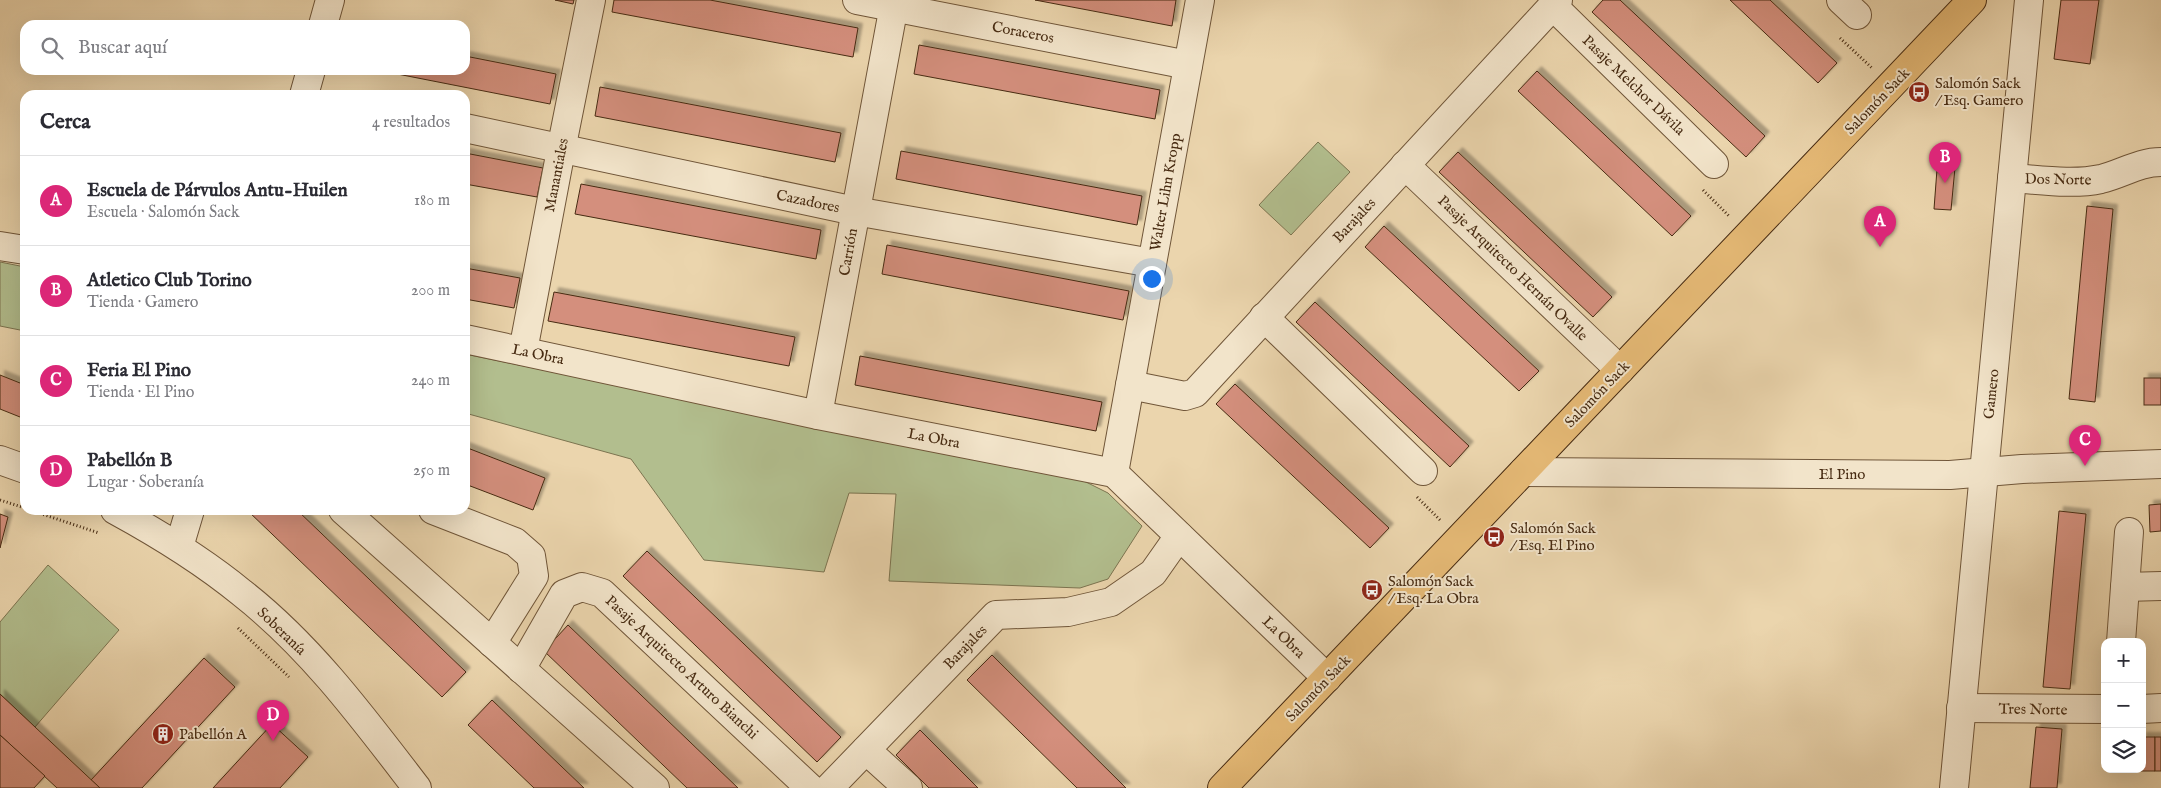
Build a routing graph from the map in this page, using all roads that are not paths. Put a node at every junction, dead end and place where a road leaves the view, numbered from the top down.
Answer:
1 (330, 0) edge
2 (591, 0) edge
3 (857, 0) edge
4 (1200, 0) edge
5 (1972, 0) edge
6 (2029, 0) edge
7 (1555, 3) edge
8 (894, 4) edge
9 (324, 20) edge
10 (1188, 65) junction
11 (470, 129) edge
12 (561, 150) junction
13 (2161, 162) edge
14 (1714, 164) road end
15 (1405, 165) junction
16 (2012, 178) junction
17 (856, 211) junction
18 (0, 246) edge
19 (20, 249) edge
20 (1152, 263) junction
21 (1264, 317) junction
22 (470, 340) edge
23 (524, 351) junction
24 (1620, 370) junction
25 (1130, 385) junction
26 (818, 415) junction
27 (0, 460) edge
28 (2161, 464) edge
29 (20, 468) edge
30 (1523, 472) junction
31 (1114, 473) junction
32 (1983, 474) junction
33 (1420, 484) road end
34 (124, 515) edge
35 (189, 515) edge
36 (349, 515) edge
37 (446, 515) edge
38 (2129, 532) dead end
39 (1179, 536) junction
40 (179, 547) junction
41 (2161, 586) edge
42 (2125, 587) junction
43 (2121, 638) edge
44 (492, 643) junction
45 (521, 669) junction
46 (1327, 678) junction
47 (1961, 708) junction
48 (2161, 708) edge
49 (2101, 709) edge
50 (2146, 709) edge
51 (866, 750) junction
52 (417, 788) edge
53 (655, 788) edge
54 (810, 788) edge
55 (829, 788) edge
56 (908, 788) edge
57 (1222, 788) edge
58 (1954, 788) edge

1 - 9 street
2 - 12 street, Manantiales
3 - 8 street, Coraceros
4 - 10 street, Walter Lihn Kropp
5 - 24 main road, Salomón Sack
6 - 16 street, Gamero
7 - 14 street, Pasaje Melchor Dávila
7 - 15 street, Barajales
8 - 10 street, Coraceros
8 - 17 street, Carrión
10 - 20 street, Walter Lihn Kropp
11 - 12 street, Cazadores
12 - 17 street, Cazadores
12 - 23 street, Manantiales
13 - 16 street, Dos Norte
15 - 21 street, Barajales
15 - 24 street, Pasaje Arquitecto Hernán Ovalle
16 - 32 street, Gamero
17 - 20 street, Cazadores
17 - 26 street, Carrión
18 - 19 street
20 - 25 street, Walter Lihn Kropp
21 - 25 street, Barajales
21 - 33 street
22 - 23 street, La Obra
23 - 26 street, La Obra
24 - 30 main road, Salomón Sack
25 - 31 street, Walter Lihn Kropp
26 - 31 street, La Obra
27 - 29 street
28 - 32 street, El Pino
30 - 32 street, El Pino
30 - 46 main road, Salomón Sack
31 - 39 street, La Obra
32 - 47 street, Gamero
34 - 40 street, Soberanía
35 - 40 street
36 - 44 street
37 - 44 street
38 - 42 street
39 - 46 street, La Obra
39 - 51 street, Barajales
40 - 52 street, Soberanía
41 - 42 street
42 - 43 street
44 - 45 street
45 - 53 street
45 - 54 street, Pasaje Arquitecto Arturo Bianchi
46 - 57 main road, Salomón Sack
47 - 49 street, Tres Norte
47 - 58 street, Gamero
48 - 50 street
51 - 55 street, Barajales
51 - 56 street

